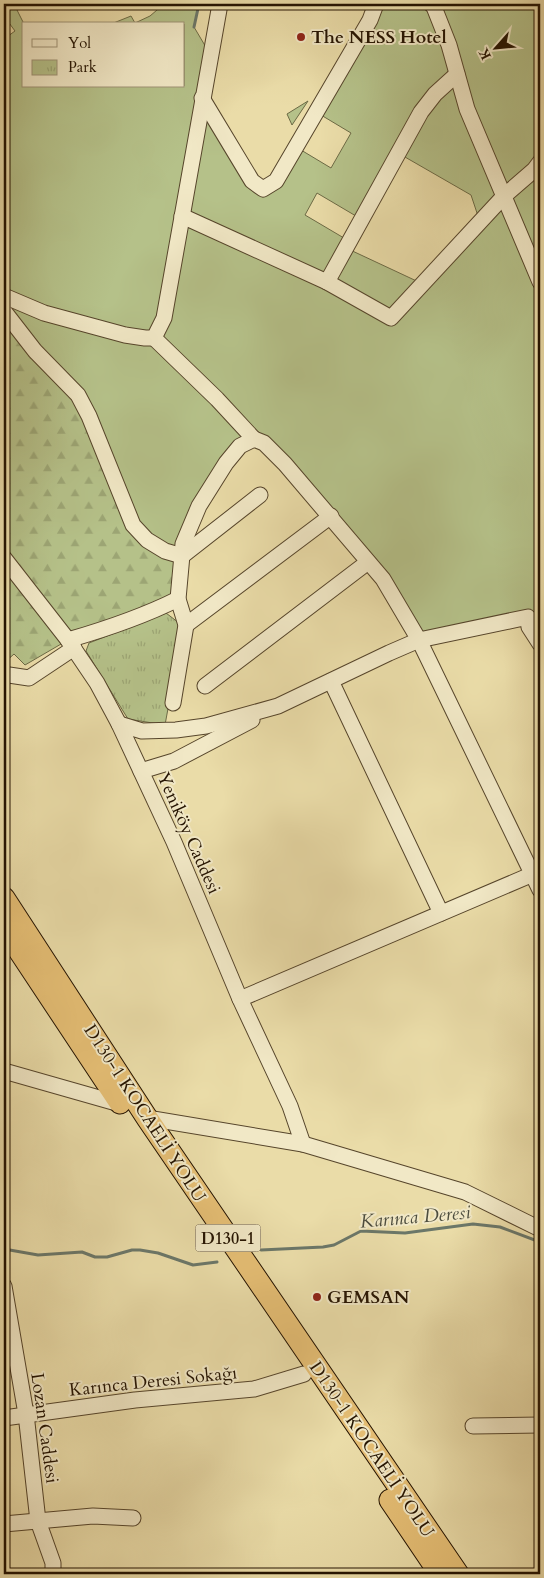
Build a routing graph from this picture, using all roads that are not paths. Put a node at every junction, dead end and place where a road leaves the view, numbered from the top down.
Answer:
1 (220, 4) edge
2 (376, 4) edge
3 (431, 4) edge
4 (457, 74) junction
5 (202, 98) junction
6 (540, 162) edge
7 (504, 196) junction
8 (182, 216) junction
9 (327, 282) junction
10 (540, 282) edge
11 (4, 296) edge
12 (4, 311) edge
13 (154, 338) junction
14 (254, 439) junction
15 (260, 495) dead end
16 (331, 516) junction
17 (182, 556) junction
18 (4, 558) edge
19 (368, 562) junction
20 (178, 599) junction
21 (534, 615) edge
22 (186, 625) junction
23 (420, 640) junction
24 (71, 644) junction
25 (540, 644) edge
26 (4, 676) edge
27 (331, 681) junction
28 (205, 686) dead end
29 (173, 703) dead end
30 (278, 706) junction
31 (119, 724) junction
32 (140, 771) junction
33 (536, 872) edge
34 (540, 890) edge
35 (4, 898) edge
36 (441, 913) junction
37 (4, 928) edge
38 (240, 999) junction
39 (4, 1071) edge
40 (120, 1104) junction
41 (147, 1118) junction
42 (303, 1144) junction
43 (540, 1229) edge
44 (4, 1286) edge
45 (304, 1374) junction
46 (26, 1414) junction
47 (4, 1418) edge
48 (540, 1425) edge
49 (473, 1426) dead end
50 (133, 1518) dead end
51 (38, 1521) junction
52 (4, 1524) edge
53 (52, 1574) edge
54 (440, 1574) edge
55 (458, 1574) edge

1 - 5 street
2 - 5 street
3 - 4 street
4 - 7 street
4 - 9 street
5 - 8 street
6 - 7 street
7 - 9 street
7 - 10 street
8 - 9 street
8 - 13 street
11 - 13 street
12 - 17 street
13 - 14 street
14 - 16 street
14 - 17 street
15 - 17 street
16 - 19 street
16 - 22 street
17 - 20 street
18 - 24 street, Yeniköy Caddesi
19 - 23 street
19 - 28 street
20 - 22 street
20 - 24 street
21 - 23 street
21 - 25 street
22 - 29 street
23 - 27 street
23 - 33 street
24 - 26 street
24 - 31 street, Yeniköy Caddesi
27 - 30 street
27 - 36 street
30 - 31 street
30 - 32 street
31 - 32 street, Yeniköy Caddesi
32 - 38 street, Yeniköy Caddesi
33 - 34 street
33 - 36 street
35 - 41 highway, D130-1 KOCAELİ YOLU / D130-1
36 - 38 street
37 - 40 highway, D130-1
38 - 42 street, Yeniköy Caddesi
39 - 40 street
40 - 45 highway, D130-1
41 - 42 street
41 - 55 highway, D130-1 KOCAELİ YOLU / D130-1
42 - 43 street
44 - 46 street, Lozan Caddesi
45 - 46 street, Karınca Deresi Sokağı
45 - 54 highway, D130-1
46 - 47 street, Karınca Deresi Sokağı
46 - 51 street, Lozan Caddesi
48 - 49 street
50 - 51 street
51 - 52 street
51 - 53 street, Lozan Caddesi

